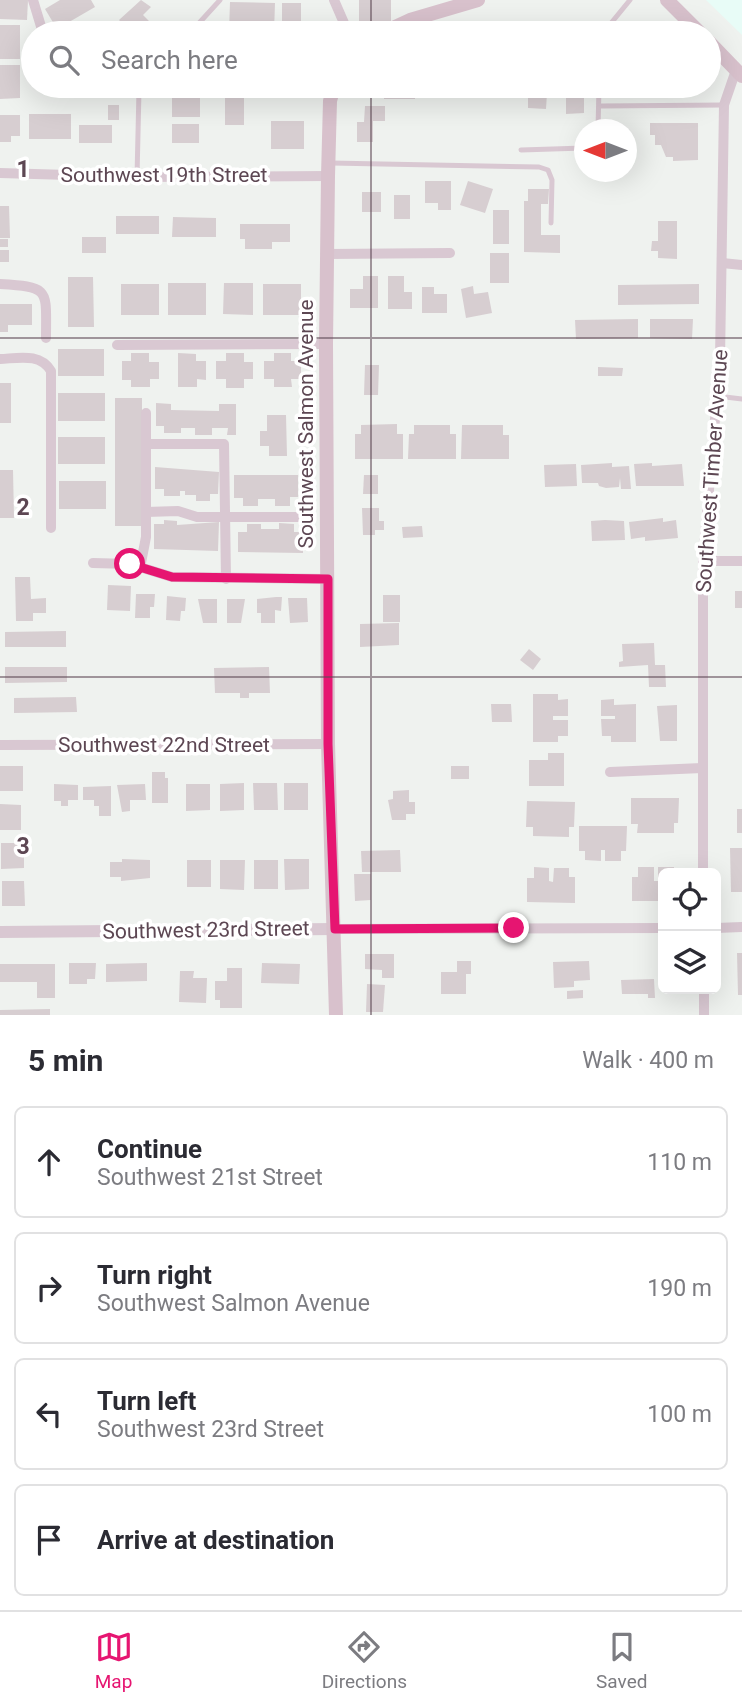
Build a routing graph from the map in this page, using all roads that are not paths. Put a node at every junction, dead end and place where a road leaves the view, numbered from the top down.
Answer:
1 (33, 0) edge
2 (220, 0) edge
3 (334, 0) edge
4 (478, 0) edge
5 (630, 0) edge
6 (667, 0) edge
7 (39, 21) edge
8 (201, 21) edge
9 (343, 21) edge
10 (408, 21) edge
11 (613, 21) edge
12 (688, 21) edge
13 (721, 54) edge
14 (739, 73) edge
15 (139, 98) edge
16 (331, 98) edge
17 (600, 98) edge
18 (724, 105) junction
19 (600, 106) junction
20 (599, 119) edge
21 (574, 148) edge
22 (521, 149) dead end
23 (328, 169) junction
24 (0, 173) edge
25 (137, 177) junction
26 (551, 223) dead end
27 (450, 253) dead end
28 (327, 254) junction
29 (722, 263) junction
30 (742, 265) edge
31 (0, 284) edge
32 (46, 338) dead end
33 (327, 344) junction
34 (117, 345) dead end
35 (0, 359) edge
36 (717, 396) junction
37 (742, 399) edge
38 (146, 413) dead end
39 (146, 444) junction
40 (146, 512) junction
41 (225, 516) junction
42 (298, 517) dead end
43 (51, 528) dead end
44 (703, 561) junction
45 (742, 561) edge
46 (93, 563) dead end
47 (140, 568) junction
48 (226, 579) junction
49 (328, 579) junction
50 (328, 744) junction
51 (0, 745) edge
52 (702, 768) junction
53 (610, 772) dead end
54 (703, 868) edge
55 (742, 927) edge
56 (658, 928) edge
57 (721, 928) edge
58 (335, 929) junction
59 (0, 932) edge
60 (704, 994) edge
61 (336, 1015) edge
62 (704, 1015) edge

1 - 7 street
2 - 8 lane
3 - 9 street
4 - 10 main road
5 - 11 lane
6 - 12 main road
13 - 14 main road
14 - 18 street, Southwest Timber Avenue
15 - 25 lane
16 - 23 main road, Southwest Salmon Avenue
17 - 19 lane
18 - 19 lane
18 - 29 street, Southwest Timber Avenue
19 - 20 lane
21 - 22 lane
23 - 25 street, Southwest 19th Street
23 - 26 lane
23 - 28 main road, Southwest Salmon Avenue
24 - 25 street, Southwest 19th Street
27 - 28 street
28 - 33 main road, Southwest Salmon Avenue
29 - 30 street
29 - 36 street, Southwest Timber Avenue
31 - 32 street
33 - 34 street
33 - 49 main road, Southwest Salmon Avenue
35 - 43 street
36 - 37 lane
36 - 44 street, Southwest Timber Avenue
38 - 39 street
39 - 40 street
39 - 41 street
40 - 41 street
40 - 47 street
41 - 42 street
41 - 48 street
44 - 45 street
44 - 52 street, Southwest Timber Avenue
46 - 47 street
47 - 48 street
48 - 49 street
49 - 50 main road, Southwest Salmon Avenue
50 - 51 street, Southwest 22nd Street
50 - 58 main road, Southwest Salmon Avenue
52 - 53 street
52 - 54 street, Southwest Timber Avenue
55 - 57 street
56 - 58 street, Southwest 23rd Street
58 - 59 street, Southwest 23rd Street
58 - 61 main road, Southwest Salmon Avenue
60 - 62 street

